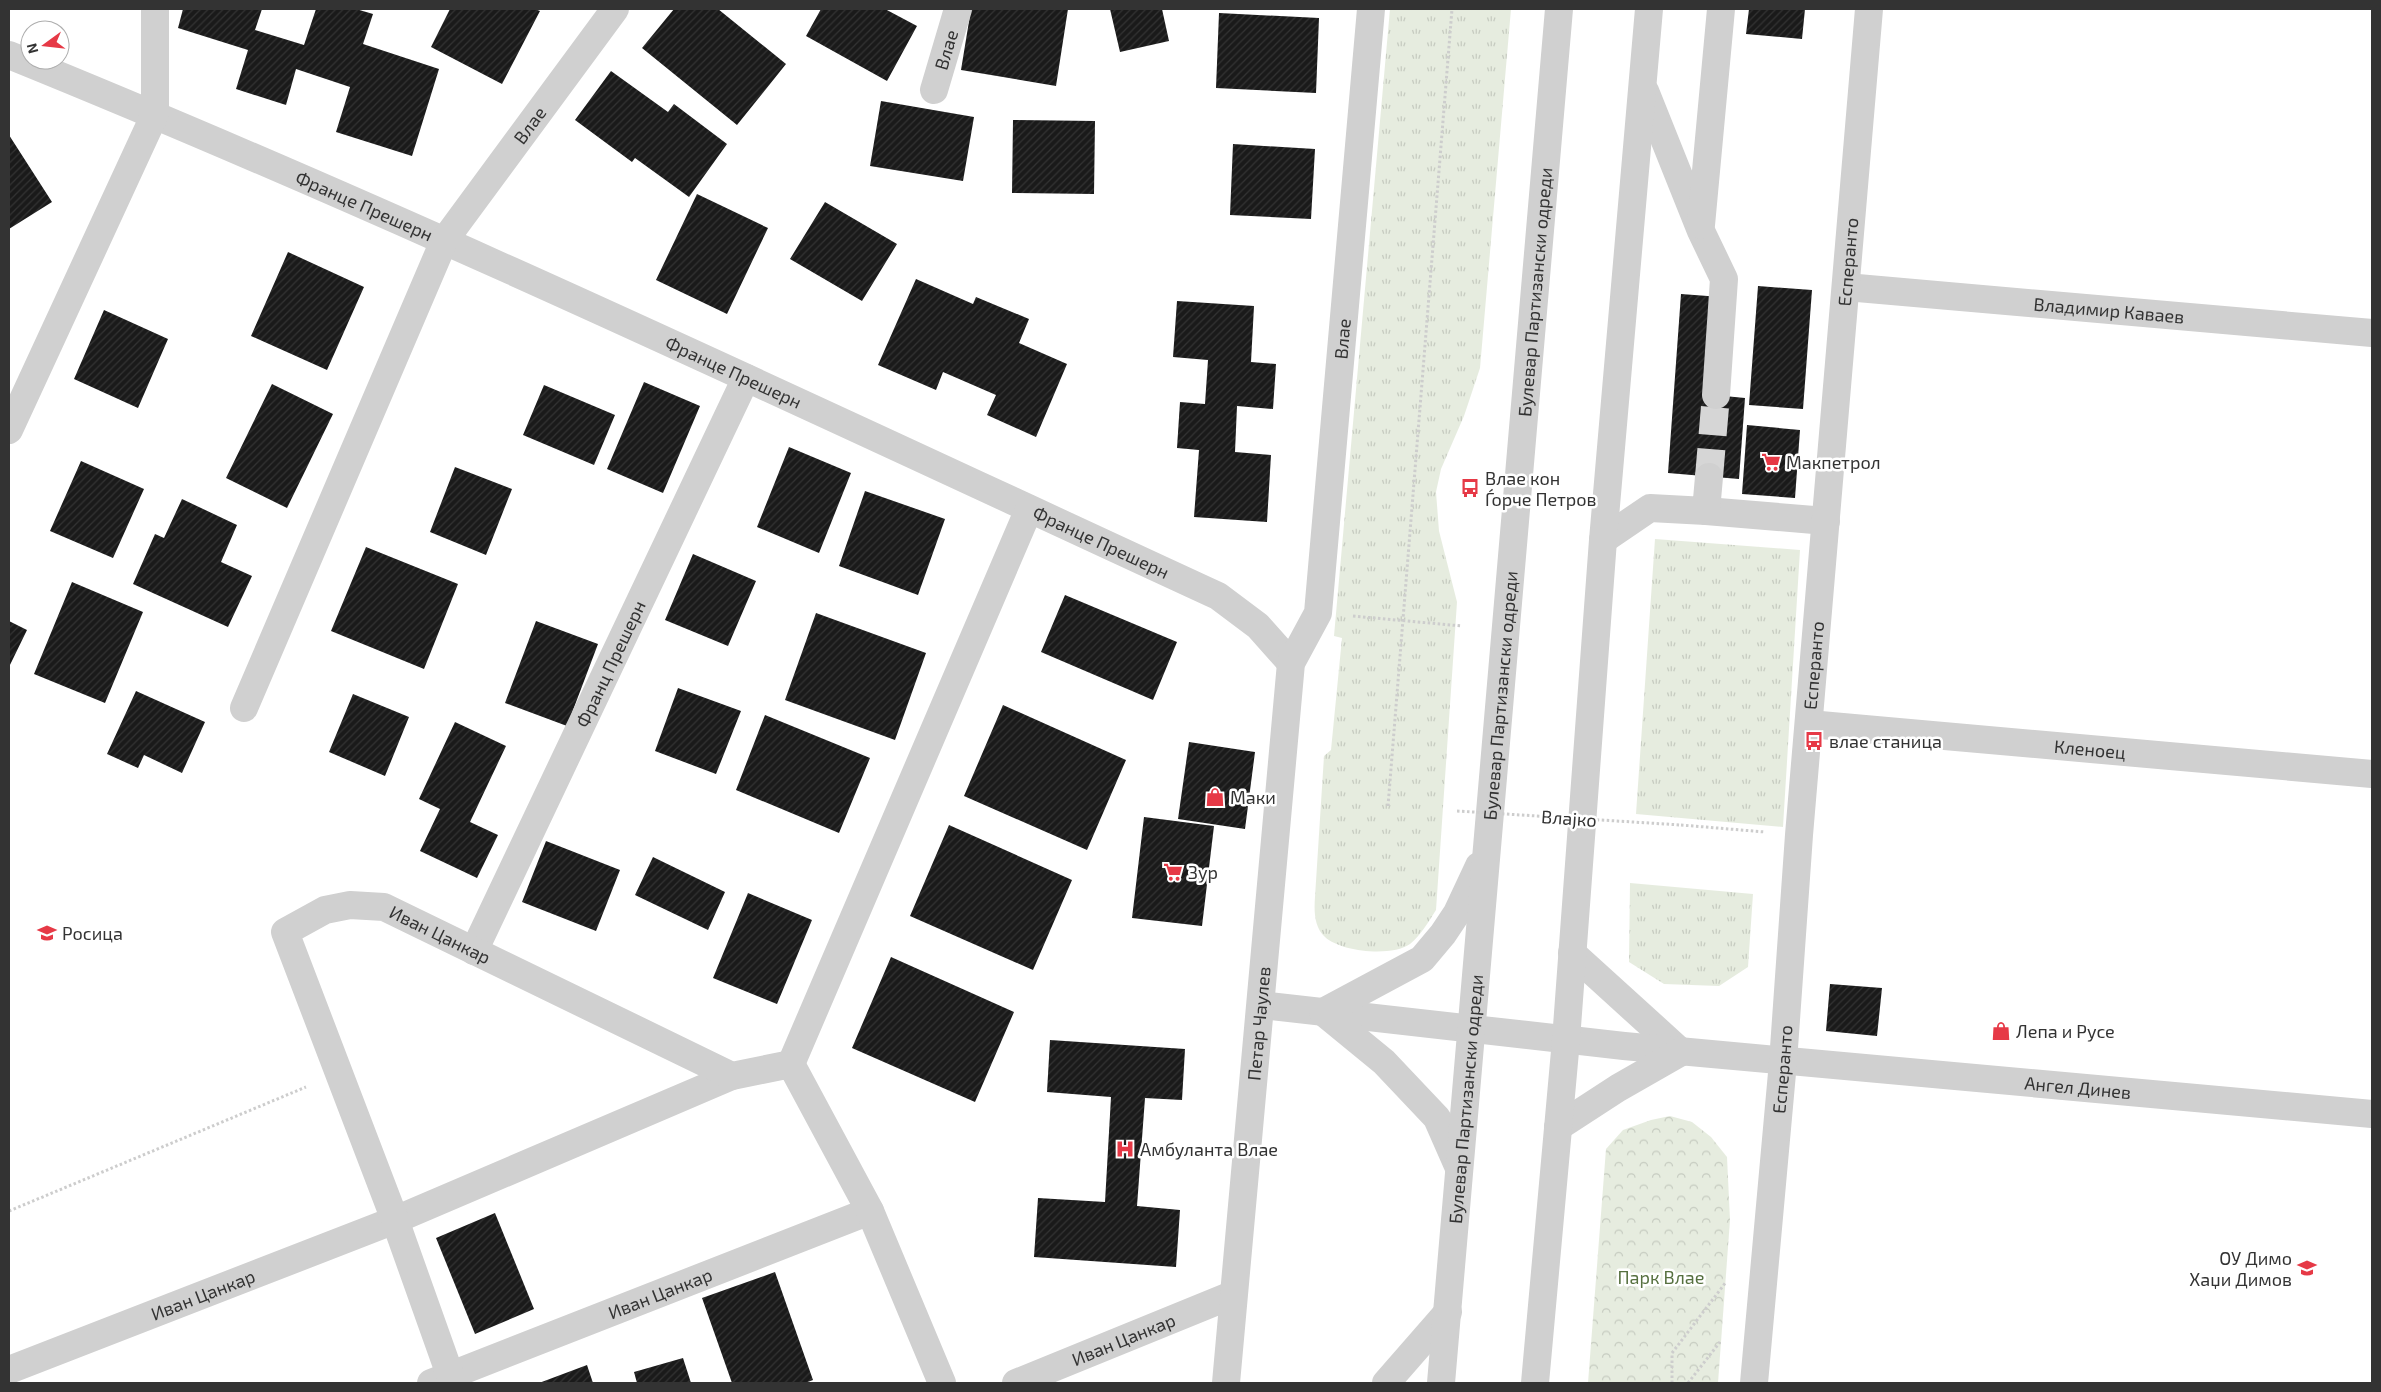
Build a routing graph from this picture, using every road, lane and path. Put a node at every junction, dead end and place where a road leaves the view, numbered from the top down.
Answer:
1 (155, 9) edge
2 (615, 9) edge
3 (958, 9) edge
4 (1372, 9) edge
5 (1452, 9) edge
6 (1559, 9) edge
7 (1649, 9) edge
8 (1721, 9) edge
9 (1870, 9) edge
10 (9, 55) edge
11 (1643, 86) junction
12 (934, 90) dead end
13 (155, 114) junction
14 (1701, 231) junction
15 (444, 241) junction
16 (1846, 287) junction
17 (2372, 332) edge
18 (746, 378) junction
19 (1716, 395) tunnel mouth
20 (9, 430) edge
21 (1709, 476) tunnel mouth
22 (1029, 509) junction
23 (1706, 511) junction
24 (1826, 521) junction
25 (1603, 540) junction
26 (1318, 613) junction
27 (1403, 620) junction
28 (1462, 626) dead end
29 (1291, 663) junction
30 (244, 708) dead end
31 (1809, 724) junction
32 (2372, 774) edge
33 (1388, 806) dead end
34 (1457, 811) dead end
35 (1799, 835) junction
36 (1486, 854) junction
37 (474, 951) junction
38 (1572, 953) junction
39 (1261, 1005) junction
40 (1323, 1012) junction
41 (1472, 1029) junction
42 (1566, 1040) junction
43 (1682, 1052) junction
44 (1783, 1062) junction
45 (790, 1064) junction
46 (339, 1073) junction
47 (732, 1076) junction
48 (2372, 1114) edge
49 (1558, 1127) junction
50 (1461, 1171) junction
51 (9, 1211) edge
52 (870, 1211) junction
53 (395, 1220) junction
54 (1726, 1282) dead end
55 (1232, 1295) junction
56 (1448, 1312) junction
57 (1720, 1342) dead end
58 (9, 1370) edge
59 (445, 1381) edge
60 (942, 1383) edge
61 (1016, 1383) edge
62 (1226, 1383) edge
63 (1386, 1383) edge
64 (1441, 1383) edge
65 (1535, 1383) edge
66 (1672, 1383) edge
67 (1688, 1383) edge
68 (1754, 1383) edge

1 - 13 street
2 - 15 street, Влае
3 - 12 street, Влае
4 - 26 street, Влае
5 - 27 path
6 - 36 street, Булевар Партизански одреди
7 - 11 street
8 - 14 street
9 - 16 street, Есперанто
10 - 13 street, Францe Прешерн
11 - 14 street
11 - 25 street
13 - 15 street, Францe Прешерн
13 - 20 street
14 - 19 street
15 - 18 street, Францe Прешерн
15 - 30 street
16 - 17 street, Владимир Каваев
16 - 24 street, Есперанто
18 - 22 street, Францe Прешерн
18 - 37 street, Франц Прешерн
21 - 23 street
22 - 29 street, Францe Прешерн
22 - 45 street
23 - 24 street
23 - 25 street
24 - 31 street, Есперанто
25 - 38 street
26 - 27 path
26 - 29 street, Влае
27 - 28 path
27 - 33 path
29 - 39 street, Петар Чаулев
31 - 32 street, Кленоец
31 - 35 street, Есперанто
34 - 35 path, Влајко, bridge
35 - 44 street, Есперанто
36 - 40 street
36 - 41 street, Булевар Партизански одреди
37 - 46 street, Иван Цанкар
37 - 47 street, Иван Цанкар
38 - 42 street
38 - 43 street
39 - 40 street, Ангел Динев
39 - 55 street, Петар Чаулев
40 - 41 street, Ангел Динев
40 - 50 street
41 - 42 street, Ангел Динев
41 - 50 street, Булевар Партизански одреди
42 - 43 street, Ангел Динев
42 - 49 street
43 - 44 street, Ангел Динев
43 - 49 street
44 - 48 street, Ангел Динев
44 - 68 street, Есперанто
45 - 47 street, Иван Цанкар
45 - 52 street
46 - 51 path
46 - 53 street, Иван Цанкар
47 - 53 street, Иван Цанкар
49 - 65 street
50 - 56 street, Булевар Партизански одреди
52 - 59 street, Иван Цанкар
52 - 60 street
53 - 58 street, Иван Цанкар
53 - 59 street, Иван Цанкар
54 - 66 path
55 - 61 street, Иван Цанкар
55 - 62 street, Петар Чаулев
56 - 63 street
56 - 64 street, Булевар Партизански одреди
57 - 67 path

